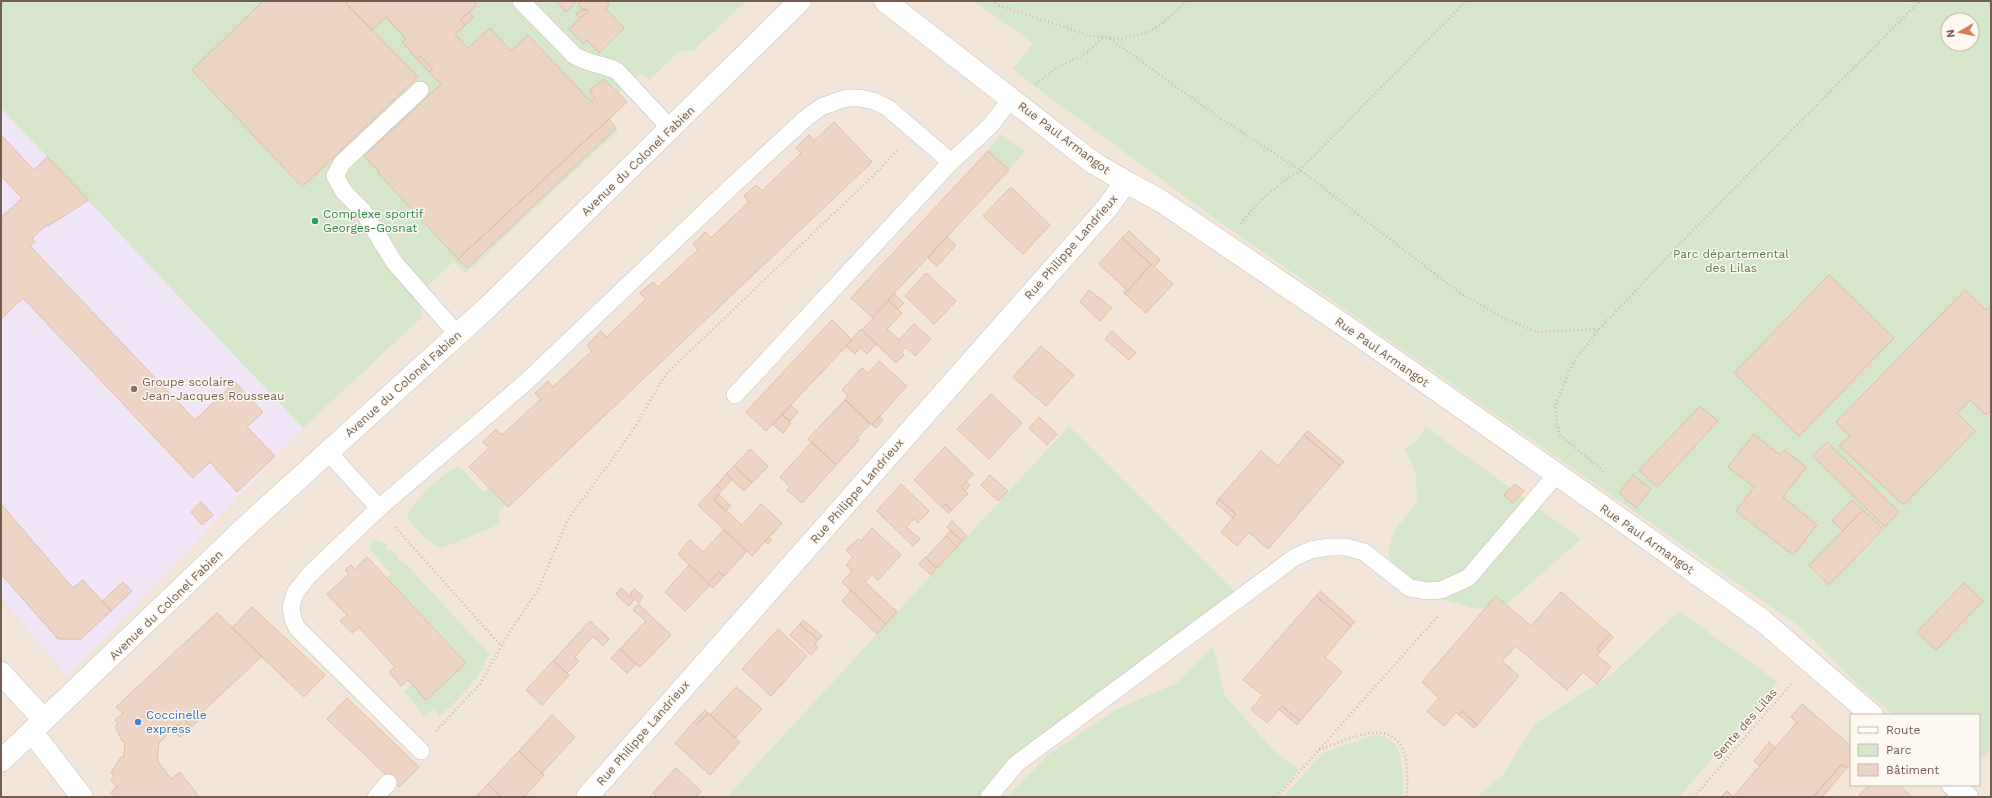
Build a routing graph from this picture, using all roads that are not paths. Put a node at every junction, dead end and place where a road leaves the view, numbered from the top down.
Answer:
1 (521, 1) edge
2 (800, 1) edge
3 (884, 1) edge
4 (420, 90) dead end
5 (1011, 99) junction
6 (671, 129) junction
7 (951, 162) junction
8 (1126, 182) junction
9 (458, 335) junction
10 (735, 395) dead end
11 (328, 452) junction
12 (1556, 475) junction
13 (379, 508) junction
14 (1, 673) edge
15 (1871, 714) edge
16 (38, 726) junction
17 (421, 751) road end
18 (1, 761) edge
19 (388, 783) dead end
20 (1955, 786) edge
21 (82, 797) edge
22 (376, 797) edge
23 (587, 797) edge
24 (989, 797) edge
25 (1967, 797) edge

1 - 6 lane
2 - 6 street, Avenue du Colonel Fabien
3 - 5 street, Rue Paul Armangot
4 - 9 lane
5 - 7 lane
5 - 8 street, Rue Paul Armangot
6 - 9 street, Avenue du Colonel Fabien
7 - 10 lane
7 - 13 lane
8 - 12 street, Rue Paul Armangot
8 - 23 street, Rue Philippe Landrieux
9 - 11 street, Avenue du Colonel Fabien
11 - 13 lane
11 - 16 street, Avenue du Colonel Fabien
12 - 15 street, Rue Paul Armangot
12 - 24 lane
13 - 17 lane
14 - 16 street
16 - 18 street, Avenue du Colonel Fabien
16 - 21 street
19 - 22 lane
20 - 25 street

